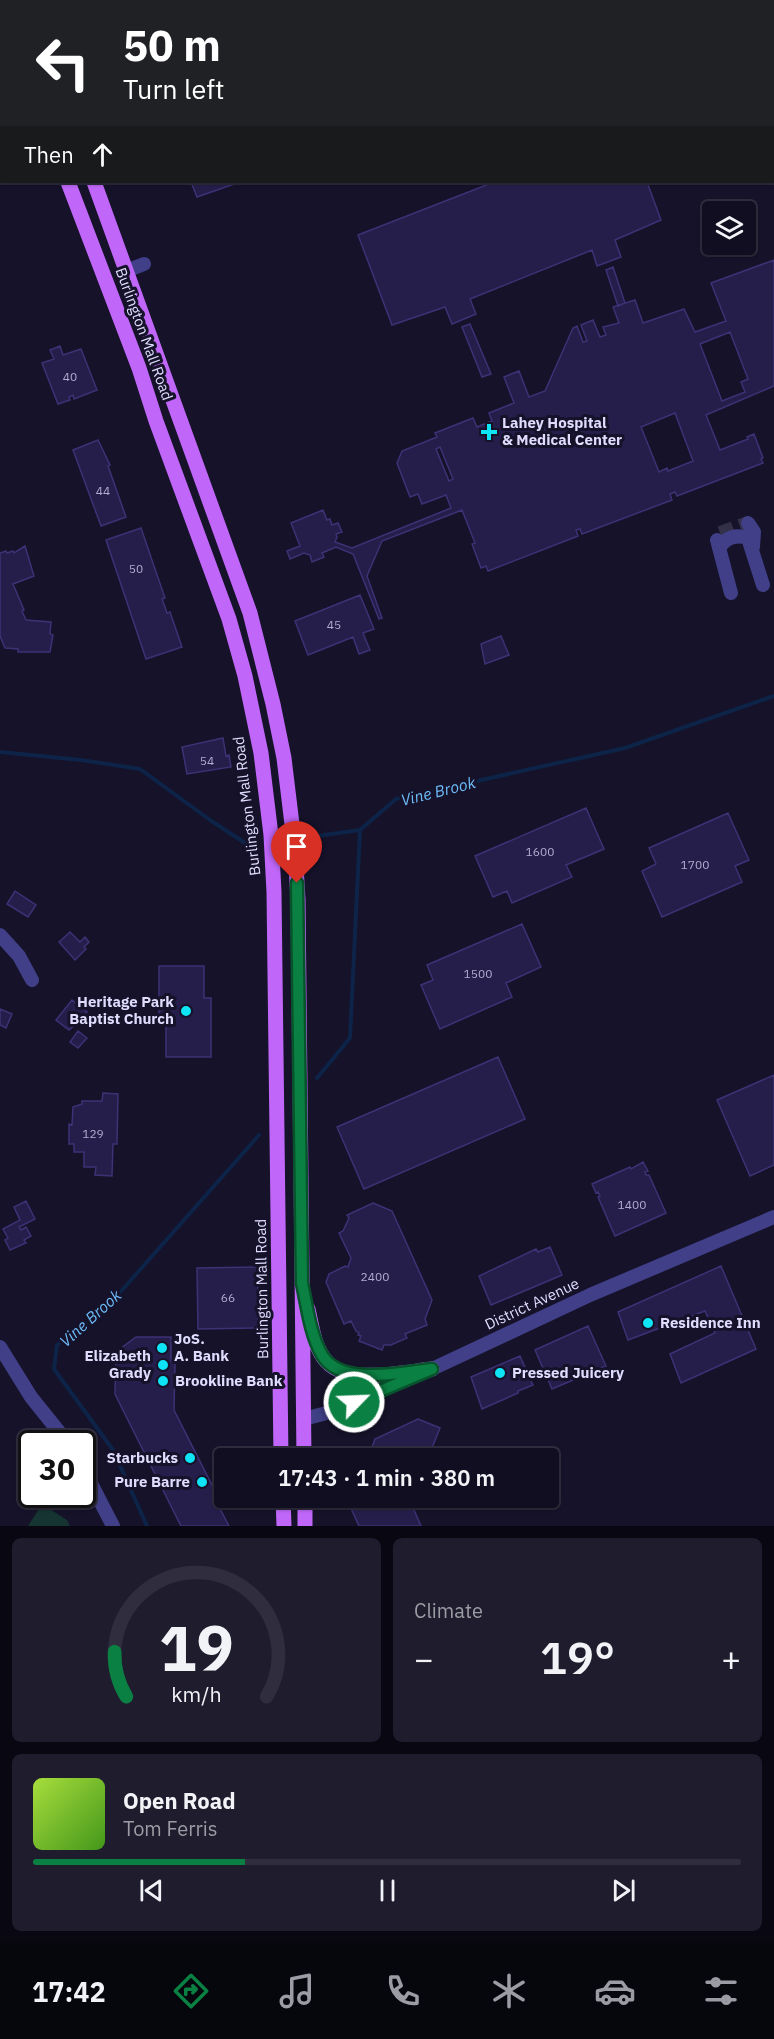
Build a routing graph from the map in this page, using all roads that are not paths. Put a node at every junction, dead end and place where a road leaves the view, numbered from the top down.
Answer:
1 (68, 183) edge
2 (94, 183) edge
3 (144, 264) dead end
4 (126, 271) junction
5 (748, 523) dead end
6 (720, 533) dead end
7 (719, 548) junction
8 (753, 552) junction
9 (763, 585) dead end
10 (731, 593) dead end
11 (0, 935) edge
12 (32, 980) dead end
13 (774, 1217) edge
14 (302, 1283) junction
15 (0, 1347) edge
16 (432, 1369) junction
17 (282, 1419) junction
18 (304, 1419) junction
19 (58, 1430) edge
20 (281, 1448) edge
21 (304, 1448) edge
22 (96, 1493) edge
23 (283, 1508) edge
24 (304, 1508) edge
25 (113, 1526) edge
26 (284, 1526) edge
27 (305, 1526) edge

1 - 17 main road, Burlington Mall Road
2 - 4 main road, Burlington Mall Road
3 - 4 street
4 - 14 main road, Burlington Mall Road
5 - 8 street
6 - 7 street
7 - 8 street
7 - 10 street
8 - 9 street
11 - 12 street
13 - 16 street, District Avenue
14 - 16 main road
14 - 18 main road, Burlington Mall Road
15 - 19 street
16 - 18 street, District Avenue
17 - 18 main road
17 - 20 main road, Burlington Mall Road
18 - 21 main road, Burlington Mall Road
22 - 25 street
23 - 26 main road
24 - 27 main road

